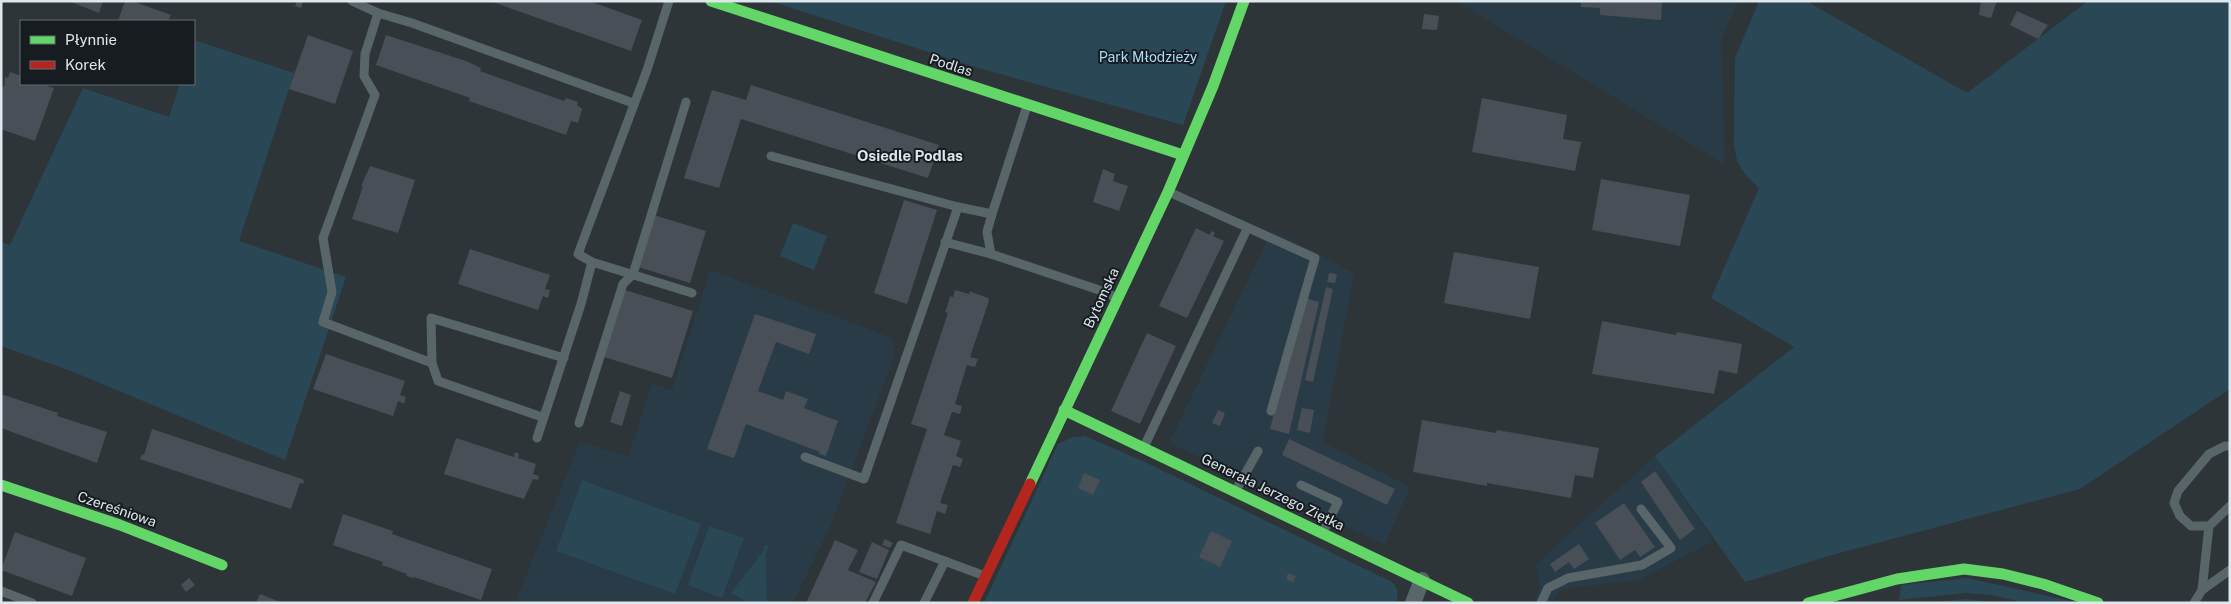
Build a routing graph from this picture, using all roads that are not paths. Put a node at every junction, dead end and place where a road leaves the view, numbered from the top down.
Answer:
1 (352, 1) edge
2 (669, 1) edge
3 (711, 1) edge
4 (1244, 1) edge
5 (378, 13) junction
6 (686, 102) dead end
7 (633, 103) junction
8 (1027, 105) junction
9 (1183, 155) junction
10 (772, 156) dead end
11 (1168, 192) junction
12 (958, 207) junction
13 (992, 214) junction
14 (1247, 229) junction
15 (945, 242) junction
16 (991, 254) junction
17 (592, 262) junction
18 (633, 274) junction
19 (692, 293) dead end
20 (1118, 298) junction
21 (564, 358) junction
22 (432, 363) junction
23 (1064, 410) junction
24 (1271, 411) dead end
25 (542, 417) junction
26 (579, 423) dead end
27 (537, 438) dead end
28 (2230, 446) edge
29 (1144, 448) junction
30 (1258, 451) dead end
31 (805, 457) dead end
32 (1, 485) edge
33 (1301, 485) dead end
34 (1236, 491) junction
35 (2230, 506) edge
36 (1641, 509) dead end
37 (2209, 526) junction
38 (1323, 533) junction
39 (944, 561) junction
40 (222, 565) dead end
41 (2230, 570) edge
42 (986, 576) junction
43 (1422, 580) junction
44 (2202, 590) junction
45 (1, 591) edge
46 (32, 603) edge
47 (873, 603) edge
48 (924, 603) edge
49 (973, 603) edge
50 (1413, 603) edge
51 (1468, 603) edge
52 (1541, 603) edge
53 (1808, 603) edge
54 (2098, 603) edge
55 (2194, 603) edge

1 - 5 lane
2 - 7 lane
3 - 8 street, Podlas
4 - 9 street, Bytomska
5 - 7 lane
5 - 22 lane
6 - 18 lane
7 - 17 lane
8 - 9 street, Podlas
8 - 13 lane
9 - 11 street, Bytomska
10 - 12 lane
11 - 14 lane
11 - 20 street, Bytomska
12 - 13 lane
12 - 15 lane
13 - 16 lane
14 - 24 lane
14 - 29 lane
15 - 16 lane
15 - 31 lane
16 - 20 lane
17 - 18 lane
17 - 21 lane
18 - 19 lane
18 - 26 lane
20 - 23 street, Bytomska
21 - 22 lane
21 - 25 lane
22 - 25 lane
23 - 29 street, Generała Jerzego Ziętka
23 - 42 street, Bytomska
25 - 27 lane
28 - 37 lane
29 - 34 street, Generała Jerzego Ziętka
30 - 34 lane
32 - 40 street, Czereśniowa
33 - 38 lane
34 - 38 street, Generała Jerzego Ziętka
35 - 37 lane
36 - 52 lane
37 - 44 lane
38 - 43 street, Generała Jerzego Ziętka
39 - 42 lane
39 - 47 lane
39 - 48 lane
41 - 44 lane
42 - 49 street, Bytomska
43 - 50 street
43 - 51 street, Generała Jerzego Ziętka
44 - 55 lane
45 - 46 lane
53 - 54 street

